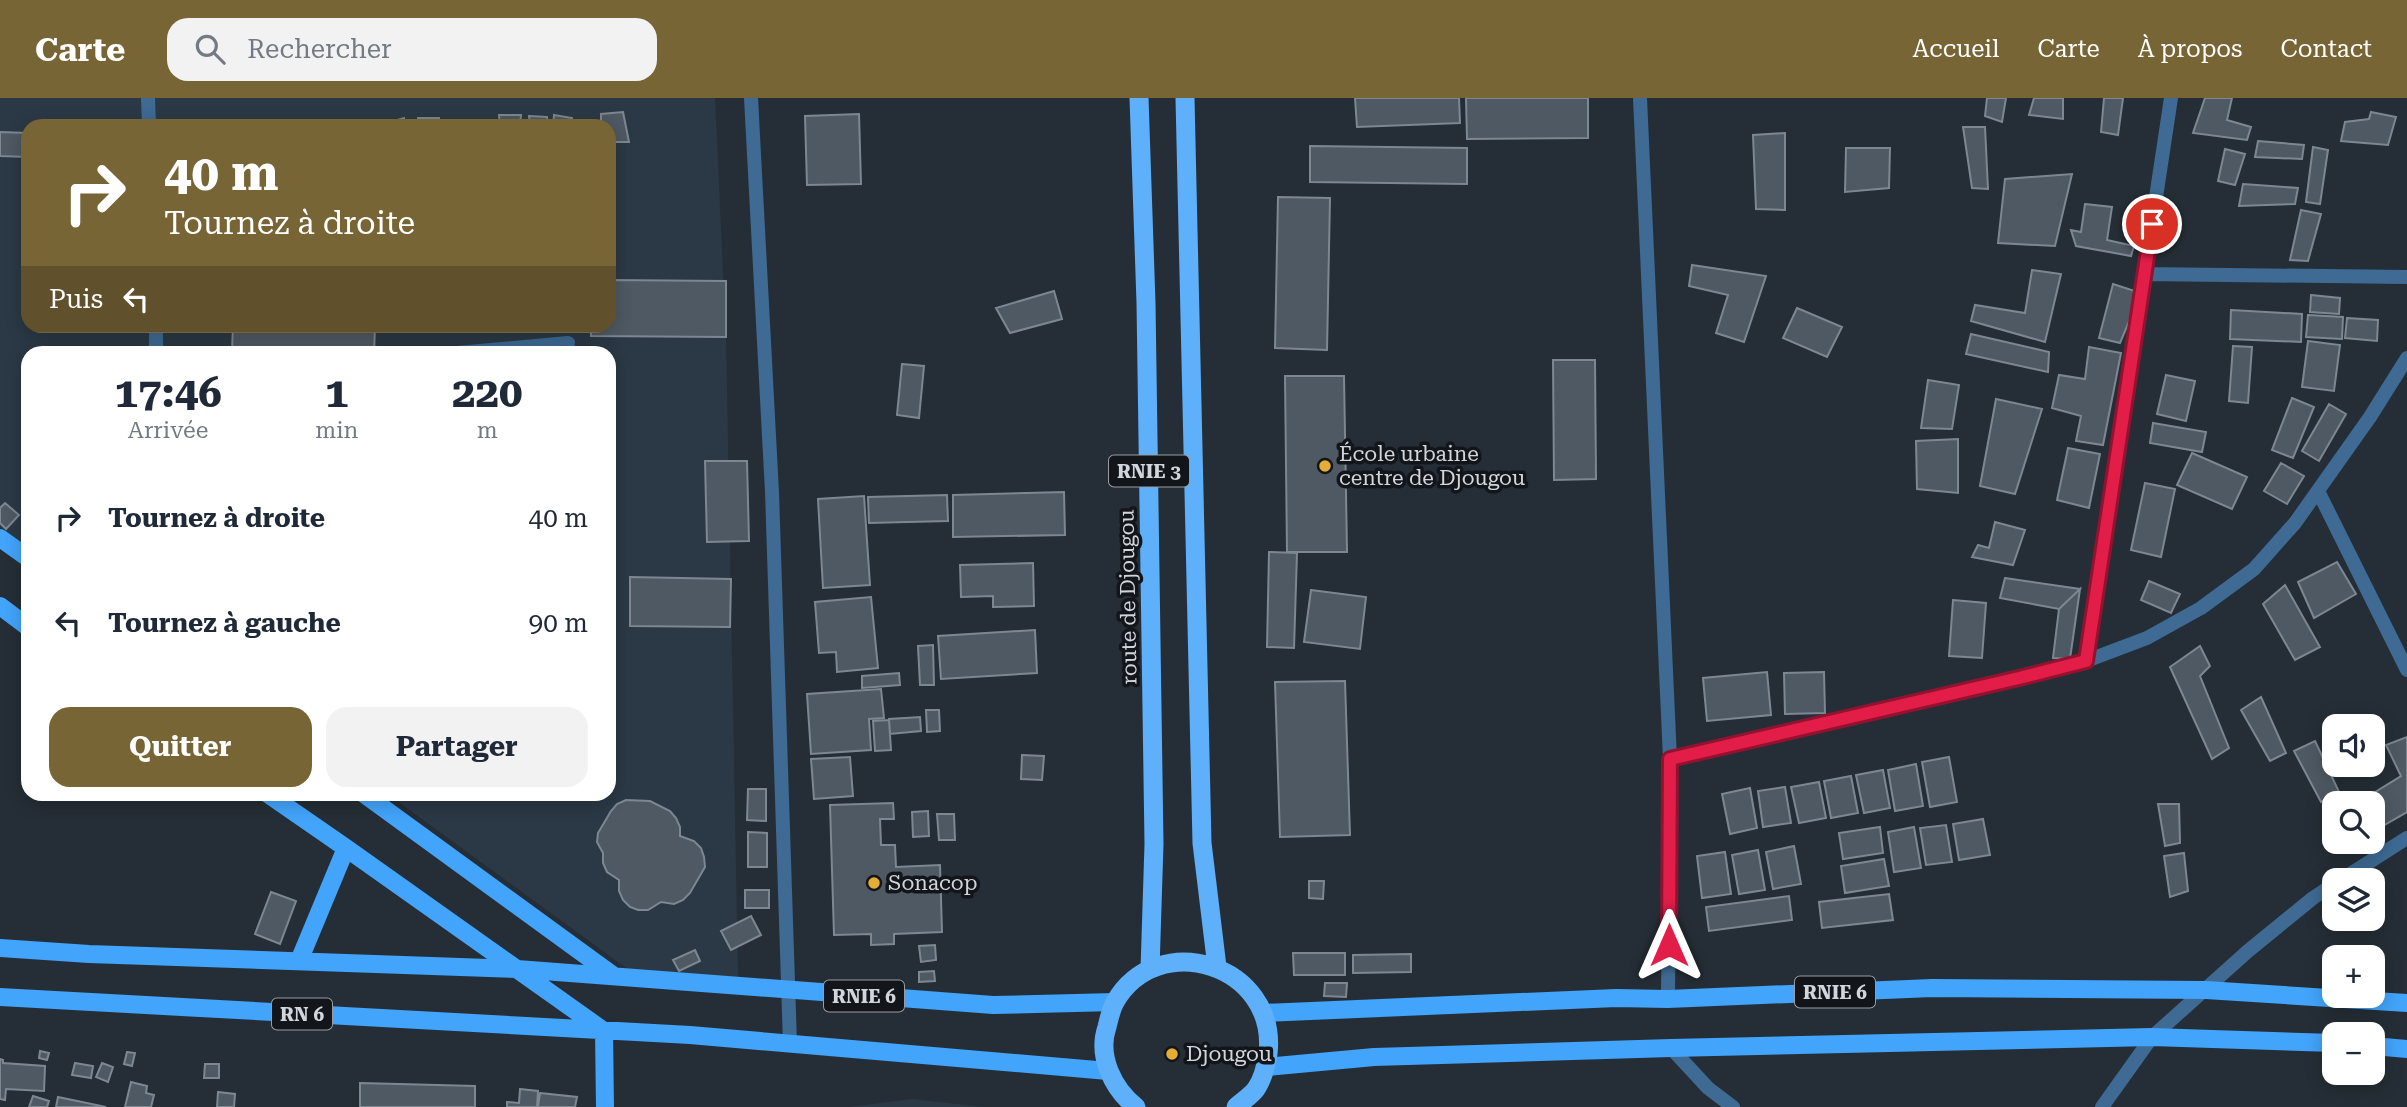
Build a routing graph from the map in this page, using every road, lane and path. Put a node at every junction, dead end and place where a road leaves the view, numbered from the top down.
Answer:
1 (148, 98) edge
2 (751, 98) edge
3 (1139, 98) edge
4 (1185, 98) edge
5 (1640, 98) edge
6 (2171, 98) edge
7 (149, 119) edge
8 (2144, 274) junction
9 (2407, 277) edge
10 (568, 343) dead end
11 (535, 346) edge
12 (2407, 358) edge
13 (2318, 491) junction
14 (0, 538) edge
15 (21, 553) edge
16 (0, 606) edge
17 (21, 622) edge
18 (2086, 661) junction
19 (2407, 670) edge
20 (1670, 759) junction
21 (278, 801) edge
22 (374, 801) edge
23 (2407, 838) edge
24 (346, 848) junction
25 (2360, 868) edge
26 (2322, 892) edge
27 (0, 948) edge
28 (299, 961) junction
29 (1217, 967) junction
30 (517, 969) junction
31 (1150, 969) junction
32 (614, 976) junction
33 (788, 990) junction
34 (2206, 990) junction
35 (0, 997) edge
36 (1668, 999) junction
37 (1115, 1002) junction
38 (2407, 1003) edge
39 (1263, 1013) junction
40 (604, 1031) junction
41 (2152, 1037) junction
42 (2322, 1043) edge
43 (790, 1044) junction
44 (2385, 1047) edge
45 (1671, 1048) junction
46 (2407, 1049) edge
47 (1266, 1067) junction
48 (1108, 1071) junction
49 (1257, 1098) edge
50 (605, 1107) edge
51 (1136, 1107) edge
52 (1236, 1107) edge
53 (1733, 1107) edge
54 (2102, 1107) edge

1 - 7 street
2 - 33 street
3 - 31 highway, route de Djougou / RNIE 3
4 - 29 highway, RNIE 3
5 - 20 street
6 - 8 street
8 - 9 street
8 - 18 street
10 - 11 street
12 - 13 street
13 - 18 street
13 - 19 street
14 - 15 main road
16 - 17 main road
18 - 20 street
20 - 36 street
21 - 24 main road
22 - 32 main road
23 - 25 street
24 - 28 main road
24 - 30 main road
26 - 34 street
27 - 28 main road
28 - 30 main road
29 - 31 highway
29 - 39 highway
30 - 32 main road
30 - 40 main road
31 - 37 highway
32 - 33 main road, RNIE 6
33 - 37 main road, RNIE 6
33 - 43 street
34 - 36 main road, RNIE 6
34 - 38 main road, RNIE 6
34 - 41 street
35 - 40 main road, RN 6
36 - 39 main road, RNIE 6
37 - 48 highway
39 - 47 highway
40 - 43 main road
40 - 50 main road
41 - 42 main road
41 - 45 main road
41 - 54 street
43 - 48 main road
44 - 46 main road
45 - 47 main road
45 - 53 street
47 - 49 highway
48 - 51 highway
49 - 52 highway

